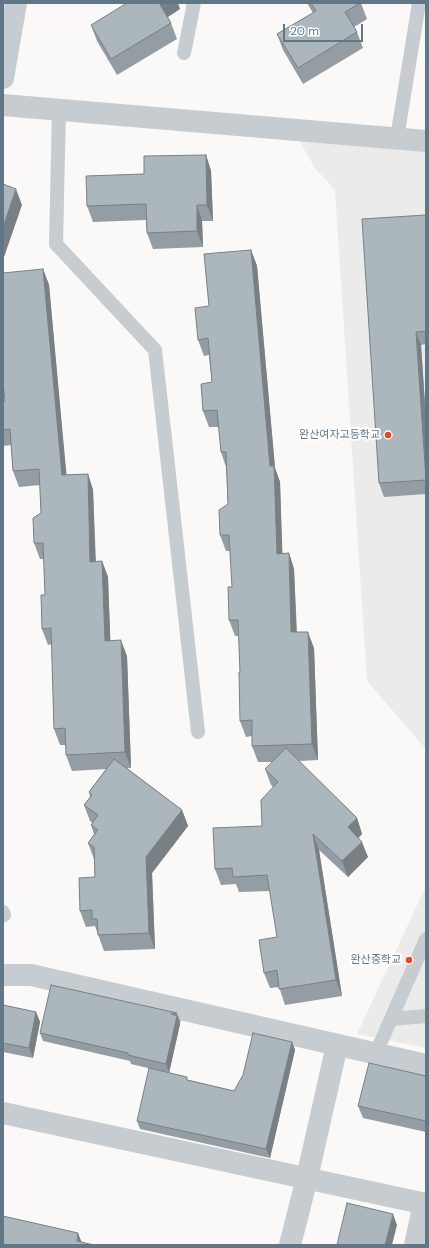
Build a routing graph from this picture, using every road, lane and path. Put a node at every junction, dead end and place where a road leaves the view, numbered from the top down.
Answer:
1 (16, 3) edge
2 (194, 3) edge
3 (419, 3) edge
4 (184, 53) dead end
5 (3, 78) edge
6 (3, 105) edge
7 (58, 110) junction
8 (397, 138) junction
9 (426, 141) edge
10 (198, 732) dead end
11 (426, 939) edge
12 (3, 975) edge
13 (426, 1016) edge
14 (391, 1019) junction
15 (337, 1045) junction
16 (376, 1053) junction
17 (426, 1065) edge
18 (3, 1113) edge
19 (307, 1178) junction
20 (425, 1203) edge
21 (290, 1245) edge
22 (415, 1245) edge

1 - 5 street
2 - 4 lane
3 - 8 lane
6 - 7 street
7 - 8 street
7 - 10 lane
8 - 9 street
11 - 14 lane
12 - 15 street
13 - 14 lane
14 - 16 lane
15 - 16 street
15 - 19 street
16 - 17 street
18 - 19 street
19 - 20 street
19 - 21 street
20 - 22 street

